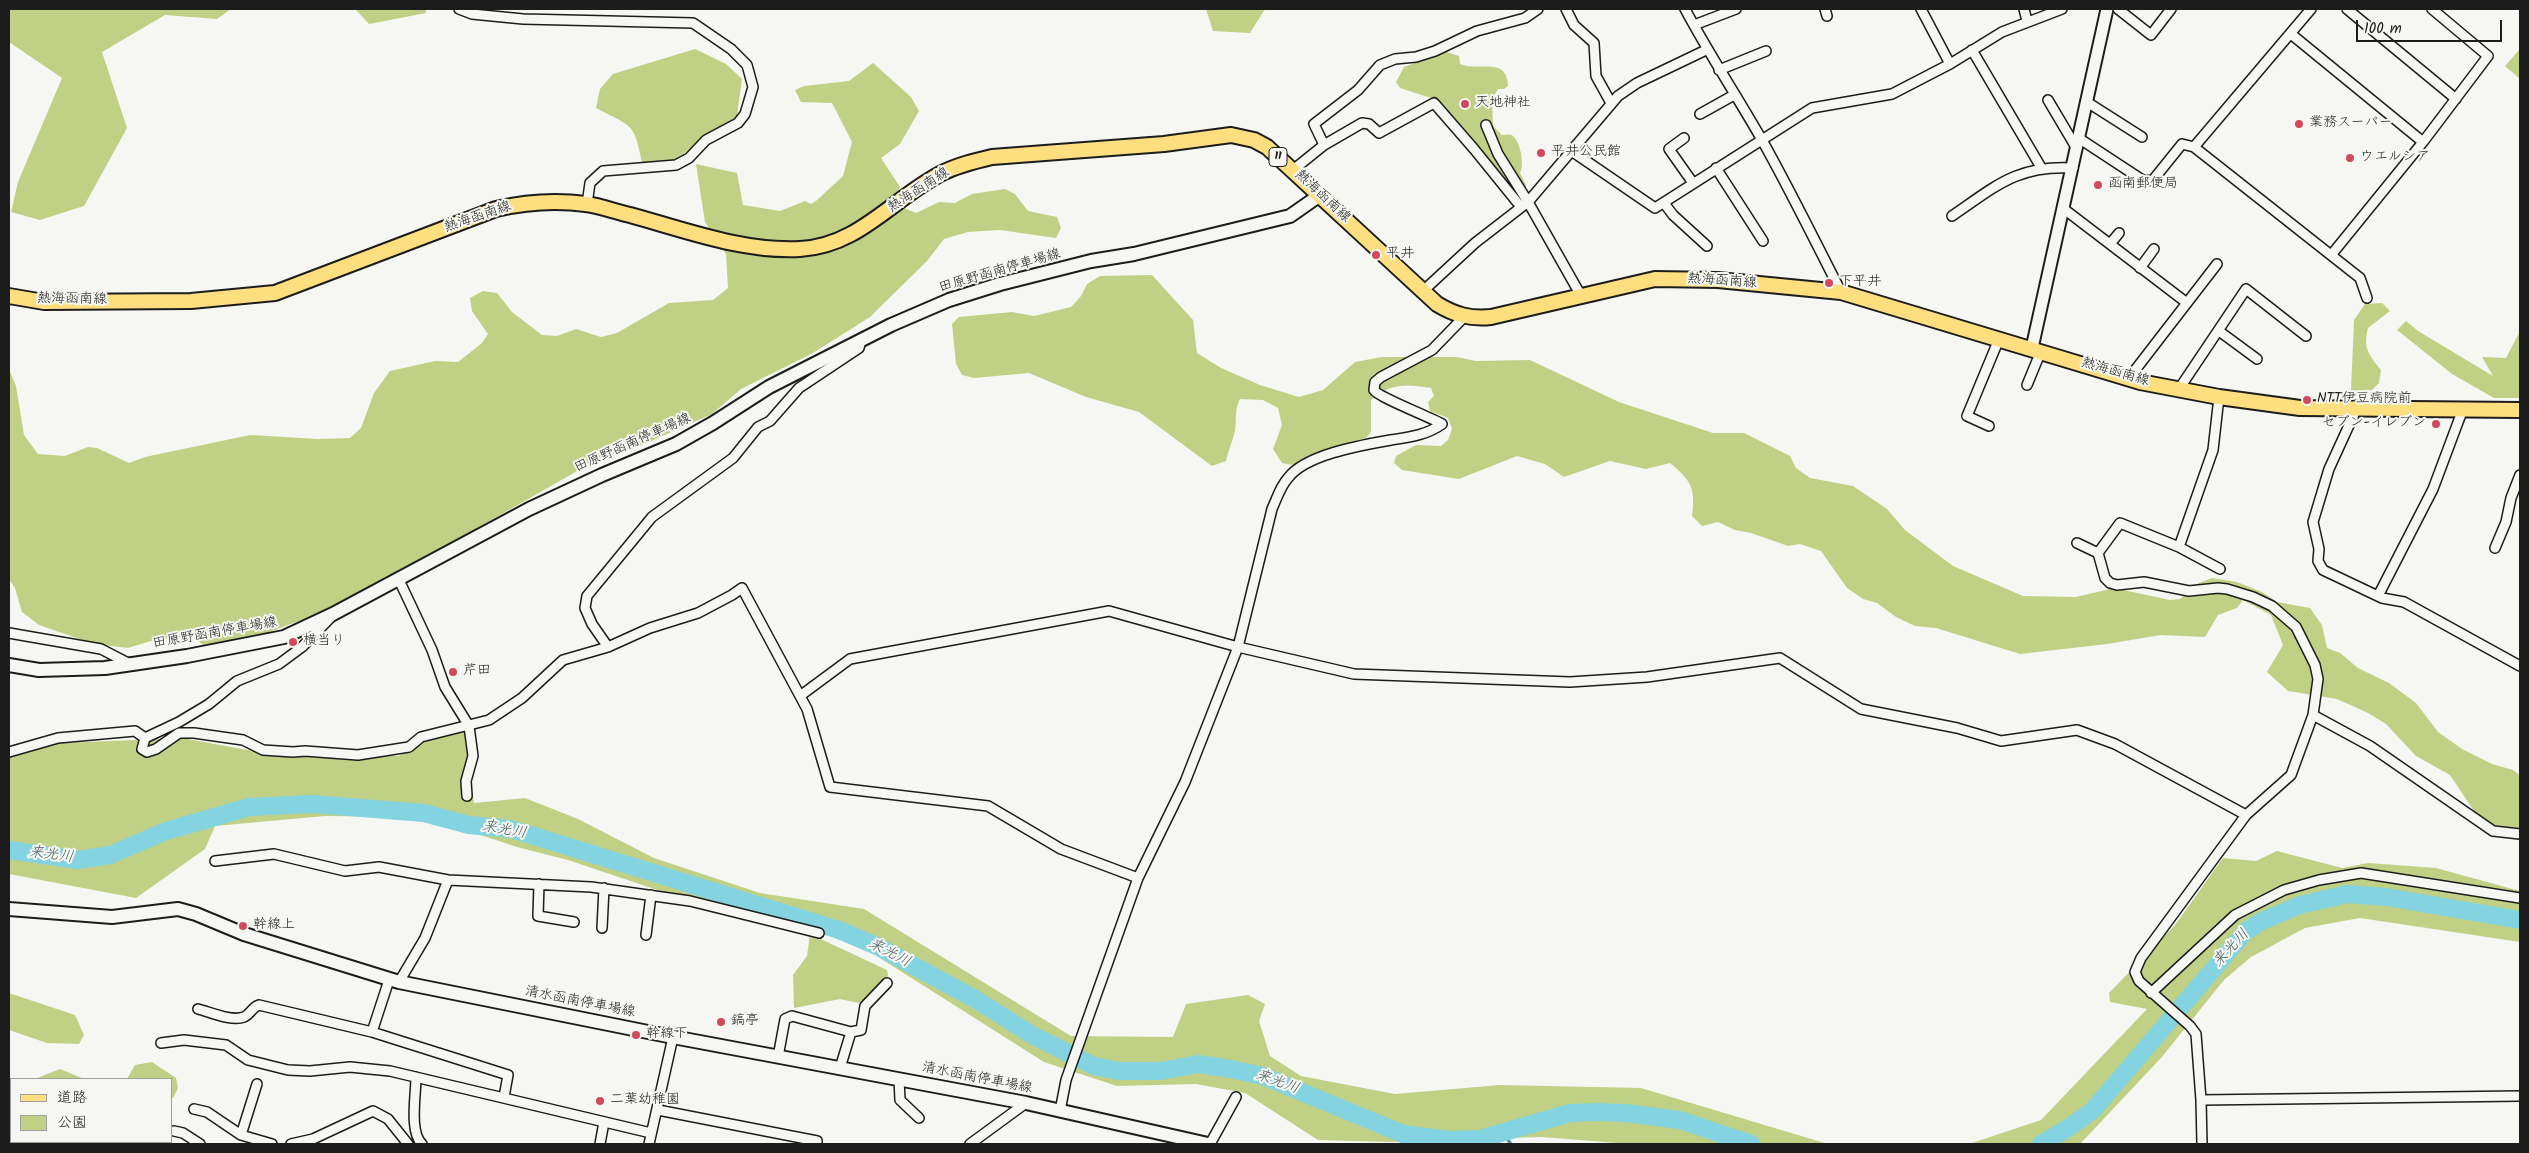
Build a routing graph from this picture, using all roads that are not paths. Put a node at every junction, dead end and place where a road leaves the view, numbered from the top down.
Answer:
1 (459, 9) edge
2 (1538, 9) edge
3 (1566, 9) edge
4 (1685, 9) edge
5 (1736, 9) edge
6 (1922, 9) edge
7 (2024, 9) edge
8 (2062, 9) edge
9 (2107, 9) edge
10 (2118, 9) edge
11 (2171, 9) edge
12 (2310, 9) edge
13 (2347, 9) edge
14 (2432, 9) edge
15 (2027, 21) junction
16 (1694, 25) junction
17 (2290, 34) junction
18 (1706, 50) junction
19 (1972, 50) junction
20 (1766, 51) dead end
21 (1950, 64) junction
22 (1719, 70) junction
23 (1734, 95) junction
24 (2456, 99) junction
25 (2048, 100) dead end
26 (2087, 102) junction
27 (1611, 103) junction
28 (1700, 114) dead end
29 (1486, 126) dead end
30 (2142, 137) dead end
31 (1684, 138) dead end
32 (1761, 139) junction
33 (2424, 142) junction
34 (2079, 144) junction
35 (1324, 145) junction
36 (2194, 147) junction
37 (1573, 152) junction
38 (1716, 168) junction
39 (2073, 168) junction
40 (2042, 169) junction
41 (1293, 170) junction
42 (1693, 183) junction
43 (1320, 195) junction
44 (1664, 203) junction
45 (587, 204) junction
46 (1525, 205) junction
47 (2064, 209) junction
48 (1952, 216) dead end
49 (2120, 233) dead end
50 (1762, 241) dead end
51 (2110, 244) junction
52 (1707, 246) dead end
53 (2154, 249) dead end
54 (2332, 254) junction
55 (2217, 264) dead end
56 (2140, 268) junction
57 (1423, 290) junction
58 (1841, 292) junction
59 (1580, 294) junction
60 (9, 296) edge
61 (2367, 298) dead end
62 (2187, 303) junction
63 (1464, 317) junction
64 (2218, 331) junction
65 (2306, 336) dead end
66 (1998, 339) junction
67 (862, 340) junction
68 (2036, 350) junction
69 (2257, 359) dead end
70 (2130, 378) junction
71 (2027, 385) dead end
72 (2179, 389) junction
73 (2220, 397) junction
74 (2463, 409) junction
75 (2356, 410) junction
76 (2520, 410) edge
77 (1989, 426) dead end
78 (2520, 475) edge
79 (2077, 543) dead end
80 (2178, 547) junction
81 (2495, 548) dead end
82 (2098, 552) junction
83 (2220, 569) dead end
84 (399, 580) junction
85 (2378, 596) junction
86 (334, 614) junction
87 (9, 633) edge
88 (608, 647) junction
89 (1238, 647) junction
90 (131, 664) junction
91 (9, 666) edge
92 (2520, 666) edge
93 (800, 696) junction
94 (2313, 715) junction
95 (469, 726) junction
96 (145, 738) junction
97 (9, 752) edge
98 (467, 796) dead end
99 (2246, 815) junction
100 (2520, 834) edge
101 (215, 861) dead end
102 (1138, 878) junction
103 (448, 880) junction
104 (539, 884) junction
105 (604, 888) junction
106 (651, 895) junction
107 (2520, 898) edge
108 (9, 908) edge
109 (574, 922) dead end
110 (602, 928) dead end
111 (819, 933) dead end
112 (646, 935) dead end
113 (394, 981) junction
114 (887, 983) dead end
115 (2153, 995) junction
116 (198, 1009) dead end
117 (372, 1032) junction
118 (851, 1032) junction
119 (673, 1037) junction
120 (160, 1043) dead end
121 (778, 1057) junction
122 (840, 1068) junction
123 (416, 1077) junction
124 (899, 1079) junction
125 (256, 1084) dead end
126 (2520, 1096) edge
127 (504, 1097) junction
128 (1236, 1097) dead end
129 (2201, 1100) junction
130 (1026, 1103) junction
131 (194, 1109) dead end
132 (658, 1110) junction
133 (1060, 1111) junction
134 (919, 1118) dead end
135 (604, 1122) junction
136 (174, 1130) dead end
137 (651, 1133) junction
138 (241, 1135) junction
139 (1185, 1142) edge
140 (200, 1144) edge
141 (272, 1144) edge
142 (291, 1144) edge
143 (408, 1144) edge
144 (422, 1144) edge
145 (600, 1144) edge
146 (649, 1144) edge
147 (817, 1144) edge
148 (970, 1144) edge
149 (1209, 1144) edge
150 (2202, 1144) edge

1 - 45 street
2 - 35 street
3 - 27 street
4 - 16 street
5 - 16 street
6 - 21 street
7 - 15 street
8 - 15 street
9 - 26 street
10 - 11 street
12 - 17 street
13 - 24 street
14 - 24 street
15 - 19 street
16 - 18 street
17 - 33 street
17 - 36 street
18 - 22 street
18 - 27 street
19 - 21 street
19 - 40 street
20 - 22 street
21 - 32 street
22 - 23 street
23 - 28 street
23 - 32 street
24 - 33 street
25 - 34 street
26 - 30 street
26 - 34 street
27 - 37 street
29 - 46 street
31 - 42 street
32 - 38 street
32 - 58 street
33 - 54 street
34 - 36 street
34 - 39 street
35 - 41 street
35 - 46 street
36 - 54 street
37 - 44 street
37 - 46 street
38 - 42 street
38 - 50 street
39 - 40 street
39 - 47 street
40 - 48 street
41 - 43 main road, 熱海函南線 / 11
41 - 45 main road, 熱海函南線 / 11
42 - 44 street
43 - 57 main road, 熱海函南線 / 11
43 - 67 main road, 田原野函南停車場線
44 - 52 street
45 - 60 main road, 熱海函南線 / 11
46 - 57 street
46 - 59 street
47 - 51 street
47 - 68 street
49 - 51 street
51 - 56 street
53 - 56 street
54 - 61 street
55 - 62 street
56 - 62 street
57 - 63 main road, 熱海函南線 / 11
58 - 59 main road, 熱海函南線 / 11
58 - 66 main road, 熱海函南線 / 11
59 - 63 main road, 熱海函南線 / 11
62 - 70 street
63 - 89 street
64 - 65 street
64 - 69 street
64 - 72 street
66 - 68 main road, 熱海函南線 / 11
66 - 77 street
67 - 84 main road, 田原野函南停車場線
67 - 88 street
68 - 70 main road, 熱海函南線 / 11
68 - 71 street
70 - 72 main road, 熱海函南線 / 11
72 - 73 main road, 熱海函南線 / 11
73 - 75 main road, 熱海函南線 / 11
73 - 80 street
74 - 75 main road, 熱海函南線 / 11
74 - 76 main road, 熱海函南線 / 11
74 - 85 street
75 - 85 street
78 - 81 street
79 - 82 street
80 - 82 street
80 - 83 street
82 - 94 street
84 - 86 main road, 田原野函南停車場線
84 - 95 street
85 - 92 street
86 - 90 main road, 田原野函南停車場線
86 - 96 street
87 - 90 street
88 - 93 street
88 - 95 street
89 - 93 street
89 - 99 street
89 - 102 street
90 - 91 main road, 田原野函南停車場線
93 - 102 street
94 - 99 street
94 - 100 street
95 - 96 street
95 - 98 street
96 - 97 street
99 - 115 street
101 - 103 street
102 - 133 street
103 - 104 street
103 - 113 street
104 - 105 street
104 - 109 street
105 - 106 street
105 - 110 street
106 - 111 street
106 - 112 street
107 - 115 street
108 - 113 main road, 清水函南停車場線
113 - 117 street
113 - 119 main road, 清水函南停車場線
114 - 118 street
115 - 129 street
116 - 117 street
117 - 127 street
118 - 121 street
118 - 122 street
119 - 121 main road, 清水函南停車場線
119 - 132 street
120 - 123 street
121 - 122 main road, 清水函南停車場線
122 - 124 main road, 清水函南停車場線
123 - 127 street
123 - 144 street
124 - 130 main road, 清水函南停車場線
124 - 134 street
125 - 138 street
126 - 129 street
127 - 135 street
128 - 149 street
129 - 150 street
130 - 133 main road, 清水函南停車場線
130 - 148 street
131 - 138 street
132 - 137 street
132 - 147 street
133 - 139 main road, 清水函南停車場線
135 - 137 street
135 - 145 street
136 - 140 street
137 - 146 street
138 - 141 street
139 - 149 main road, 清水函南停車場線
142 - 143 street

